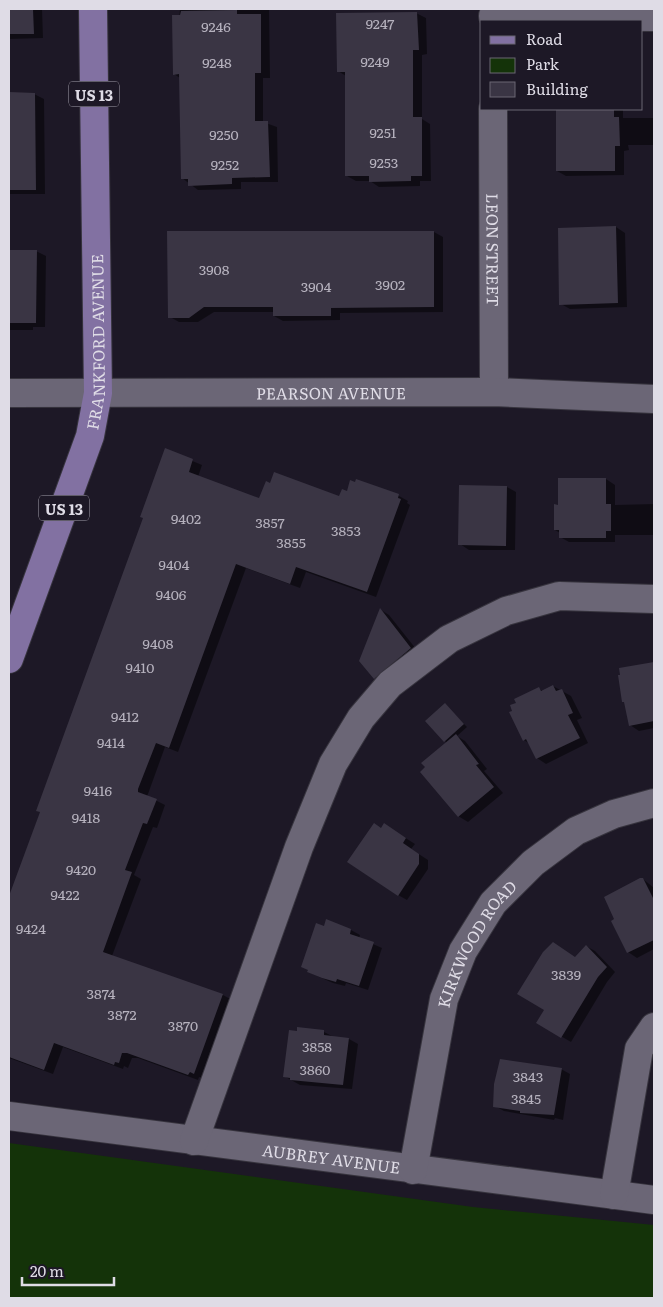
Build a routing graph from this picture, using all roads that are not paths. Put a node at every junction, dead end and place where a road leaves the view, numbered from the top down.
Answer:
1 (93, 9) edge
2 (493, 15) edge
3 (654, 17) edge
4 (493, 110) edge
5 (494, 392) junction
6 (9, 393) edge
7 (98, 393) junction
8 (654, 399) edge
9 (654, 598) edge
10 (9, 660) edge
11 (654, 803) edge
12 (654, 1027) edge
13 (9, 1116) edge
14 (194, 1141) junction
15 (413, 1170) junction
16 (614, 1195) junction
17 (654, 1200) edge

1 - 7 main road, FRANKFORD AVENUE / US 13
2 - 3 street
4 - 5 street, LEON STREET
5 - 7 street, PEARSON AVENUE
5 - 8 street, PEARSON AVENUE
6 - 7 street, PEARSON AVENUE
7 - 10 main road, FRANKFORD AVENUE / US 13
9 - 14 street
11 - 15 street, KIRKWOOD ROAD
12 - 16 street
13 - 14 street, AUBREY AVENUE
14 - 15 street, AUBREY AVENUE
15 - 16 street, AUBREY AVENUE
16 - 17 street, AUBREY AVENUE

